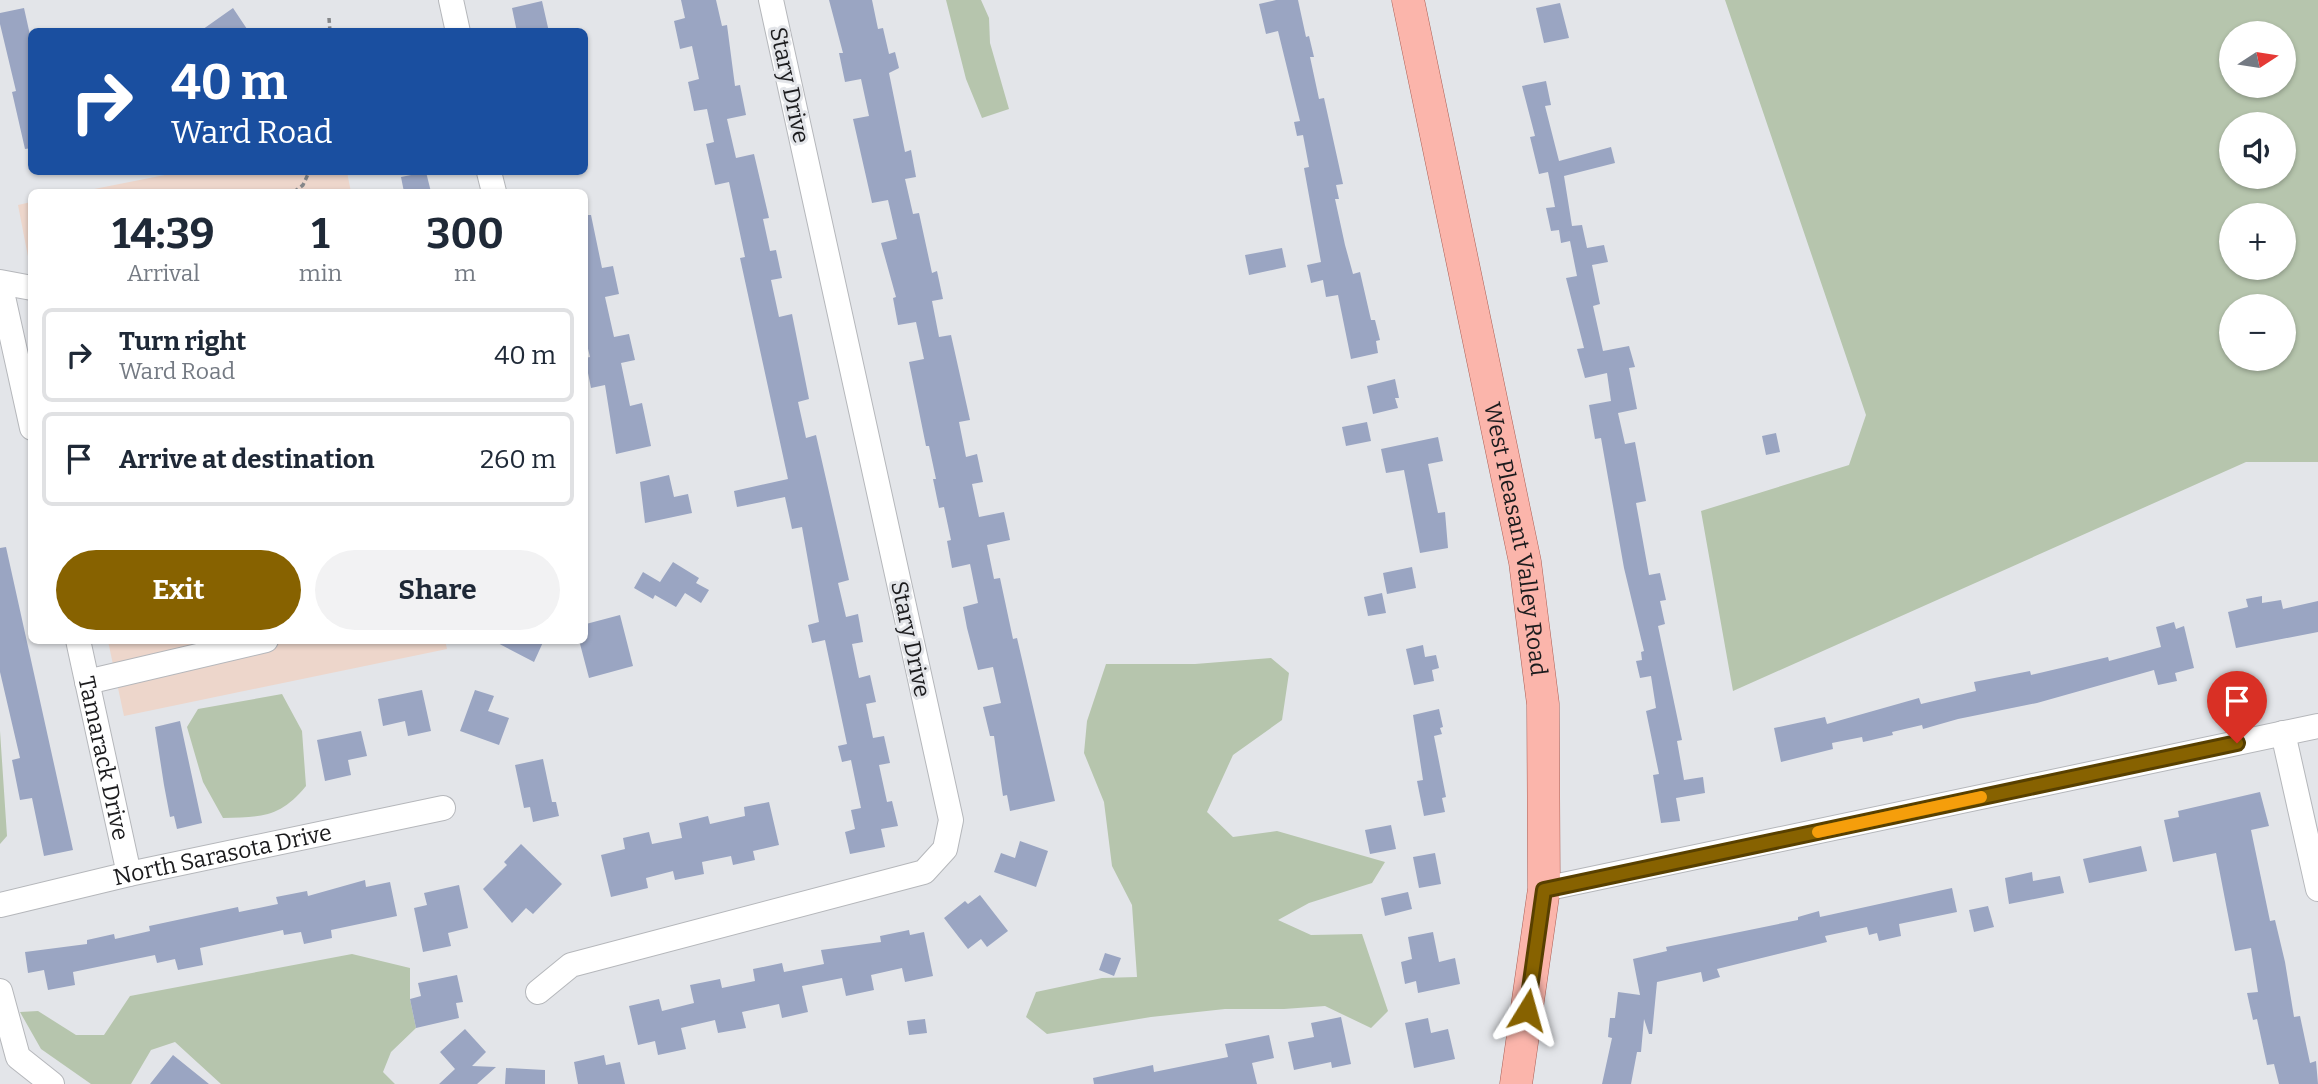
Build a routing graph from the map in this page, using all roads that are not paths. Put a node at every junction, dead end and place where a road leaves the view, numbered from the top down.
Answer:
1 (451, 0) edge
2 (771, 0) edge
3 (1409, 0) edge
4 (457, 28) edge
5 (0, 283) edge
6 (28, 287) edge
7 (28, 410) edge
8 (79, 644) edge
9 (229, 645) edge
10 (87, 682) junction
11 (2318, 726) edge
12 (2283, 733) junction
13 (443, 808) dead end
14 (129, 874) junction
15 (2318, 889) edge
16 (1544, 890) junction
17 (0, 905) edge
18 (0, 990) edge
19 (538, 992) dead end
20 (52, 1084) edge
21 (1516, 1084) edge

1 - 4 street
2 - 19 street, Stary Drive
3 - 16 main road, West Pleasant Valley Road
5 - 6 street
5 - 7 street
8 - 10 street, Tamarack Drive
9 - 10 street
10 - 14 street, Tamarack Drive
11 - 12 street
12 - 15 street
12 - 16 street
13 - 14 street, North Sarasota Drive
14 - 17 street, North Sarasota Drive
16 - 21 main road, West Pleasant Valley Road
18 - 20 street

